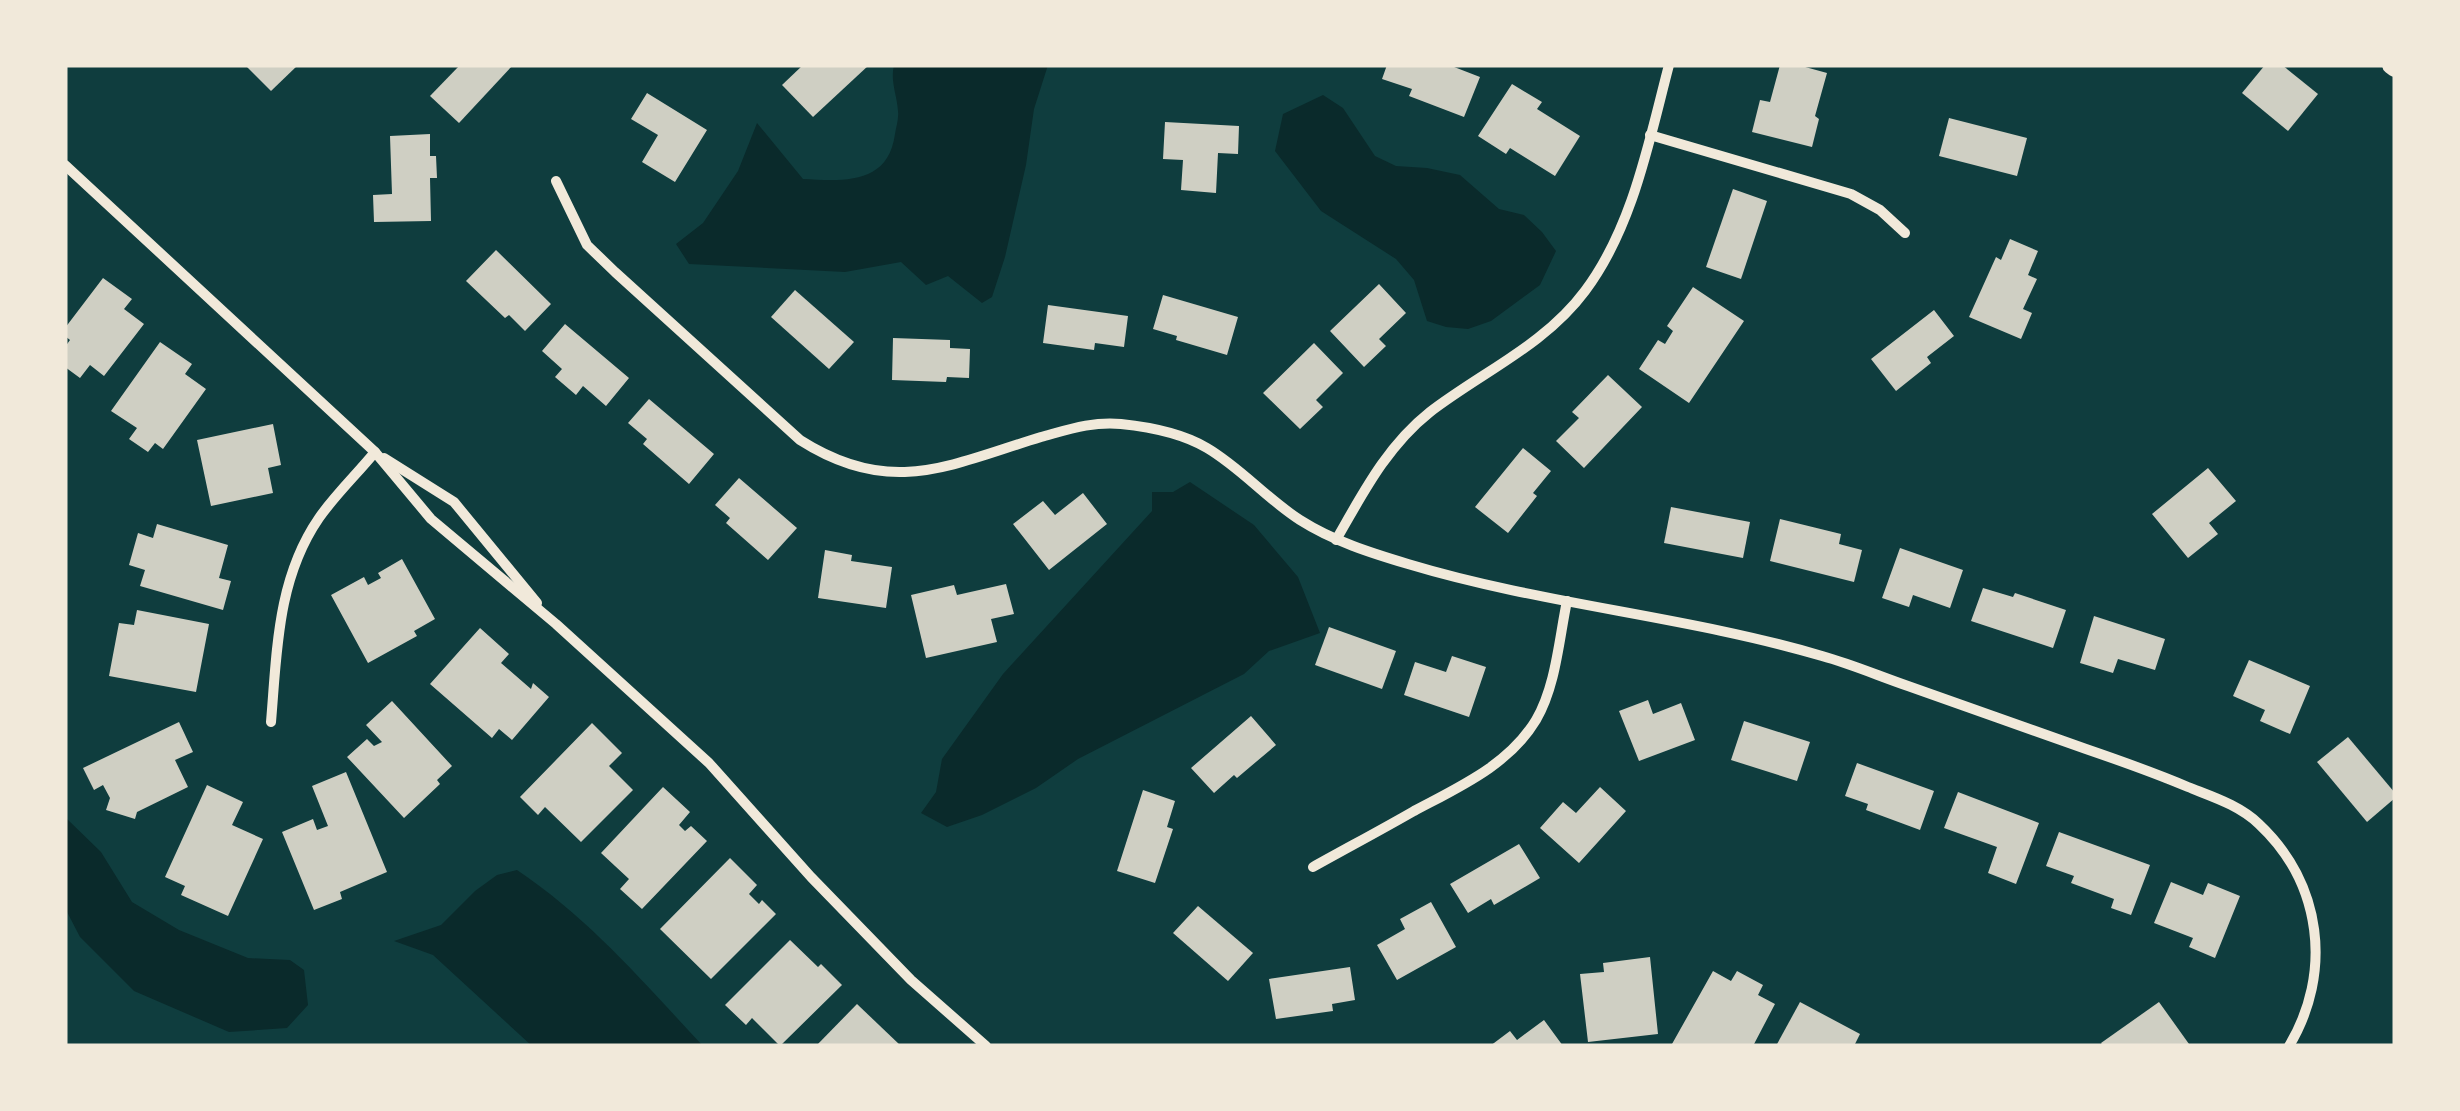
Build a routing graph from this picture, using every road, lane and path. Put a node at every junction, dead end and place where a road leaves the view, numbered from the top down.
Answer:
1 (1669, 65) edge
2 (1650, 135) junction
3 (65, 165) edge
4 (556, 182) dead end
5 (1905, 233) dead end
6 (375, 452) junction
7 (1336, 540) junction
8 (1567, 601) junction
9 (556, 624) junction
10 (271, 722) dead end
11 (1313, 867) dead end
12 (980, 1044) edge
13 (2288, 1046) edge

1 - 2 street
2 - 5 street
2 - 7 street
3 - 6 street
4 - 7 street
6 - 9 street
6 - 9 street
6 - 10 street
7 - 8 street
8 - 11 street
8 - 13 street
9 - 12 street

